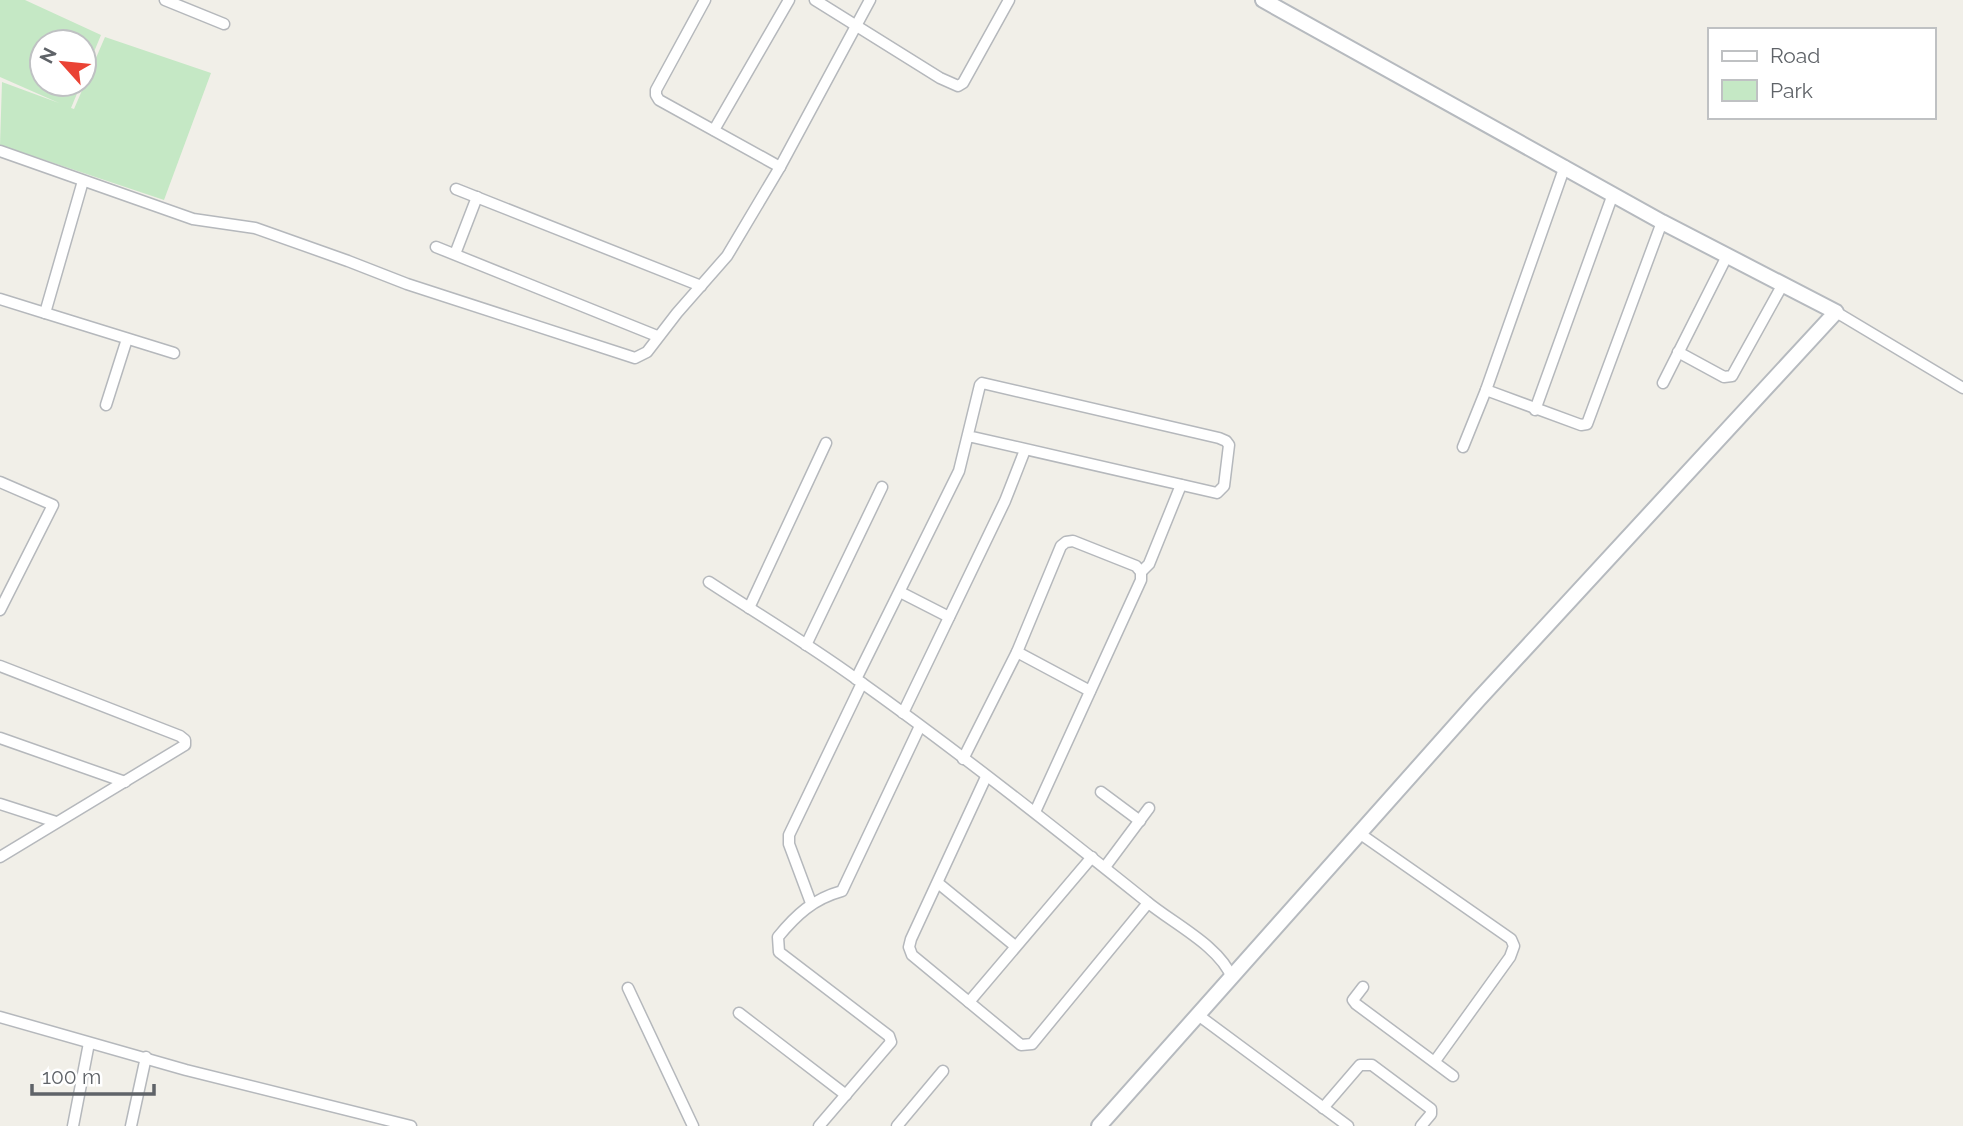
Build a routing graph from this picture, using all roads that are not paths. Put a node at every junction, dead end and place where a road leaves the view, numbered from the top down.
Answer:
1 (165, 0) edge
2 (705, 0) edge
3 (789, 0) edge
4 (815, 0) edge
5 (870, 0) edge
6 (1009, 0) edge
7 (1263, 0) edge
8 (223, 24) dead end
9 (856, 24) junction
10 (714, 130) junction
11 (0, 151) edge
12 (1565, 166) junction
13 (780, 167) junction
14 (83, 181) junction
15 (456, 189) dead end
16 (1613, 194) junction
17 (477, 197) junction
18 (1662, 222) junction
19 (436, 247) dead end
20 (455, 254) junction
21 (1727, 256) junction
22 (1783, 284) junction
23 (701, 286) junction
24 (0, 299) edge
25 (1836, 312) junction
26 (45, 313) junction
27 (657, 336) junction
28 (127, 338) junction
29 (1678, 352) junction
30 (174, 353) dead end
31 (1663, 383) dead end
32 (1963, 388) edge
33 (1486, 390) junction
34 (106, 405) dead end
35 (1535, 410) junction
36 (968, 436) junction
37 (827, 443) dead end
38 (1463, 447) dead end
39 (1025, 450) junction
40 (0, 482) edge
41 (1181, 485) junction
42 (882, 487) dead end
43 (1141, 572) junction
44 (709, 582) dead end
45 (900, 592) junction
46 (749, 608) junction
47 (0, 610) edge
48 (949, 617) junction
49 (806, 645) junction
50 (1017, 652) junction
51 (0, 666) edge
52 (859, 681) junction
53 (1090, 691) junction
54 (903, 713) junction
55 (920, 726) junction
56 (0, 738) edge
57 (963, 759) junction
58 (986, 776) junction
59 (125, 782) junction
60 (1101, 792) dead end
61 (0, 804) edge
62 (1149, 808) dead end
63 (1035, 812) junction
64 (1140, 821) junction
65 (56, 822) junction
66 (1360, 833) junction
67 (0, 857) edge
68 (1092, 857) junction
69 (1105, 867) junction
70 (938, 883) junction
71 (811, 903) junction
72 (1148, 903) junction
73 (1015, 946) junction
74 (1232, 978) junction
75 (1363, 987) dead end
76 (628, 988) dead end
77 (969, 1002) junction
78 (739, 1013) dead end
79 (1198, 1015) junction
80 (0, 1017) edge
81 (89, 1043) junction
82 (146, 1057) junction
83 (1434, 1061) junction
84 (943, 1072) dead end
85 (1453, 1076) dead end
86 (846, 1095) junction
87 (1323, 1108) junction
88 (1340, 1124) edge
89 (73, 1126) edge
90 (131, 1126) edge
91 (411, 1126) edge
92 (693, 1126) edge
93 (820, 1126) edge
94 (897, 1126) edge
95 (1099, 1126) edge
96 (1422, 1126) edge

1 - 8 street
2 - 10 street
3 - 10 street
4 - 9 street
5 - 9 street
6 - 9 street
7 - 12 street
9 - 13 street
10 - 13 street
11 - 14 street
12 - 16 street
12 - 33 street
13 - 23 street
14 - 26 street
14 - 27 street
15 - 17 street
16 - 18 street
16 - 35 street
17 - 20 street
17 - 23 street
18 - 21 street
18 - 35 street
19 - 20 street
20 - 27 street
21 - 22 street
21 - 29 street
22 - 25 street
22 - 29 street
23 - 27 street
24 - 26 street
25 - 32 street
25 - 66 street
26 - 28 street
28 - 30 street
28 - 34 street
29 - 31 street
33 - 35 street
33 - 38 street
36 - 39 street
36 - 41 street
36 - 45 street
37 - 46 street
39 - 41 street
39 - 48 street
40 - 47 street
41 - 43 street
42 - 49 street
43 - 50 street
43 - 53 street
44 - 46 street
45 - 48 street
45 - 52 street
46 - 49 street
48 - 54 street
49 - 52 street
50 - 53 street
50 - 57 street
51 - 59 street
52 - 54 street
52 - 71 street
53 - 63 street
54 - 55 street
55 - 57 street
55 - 71 street
56 - 59 street
57 - 58 street
58 - 63 street
58 - 70 street
59 - 65 street
60 - 64 street
61 - 65 street
62 - 64 street
63 - 68 street
64 - 69 street
65 - 67 street
66 - 74 street
66 - 83 street
68 - 69 street
68 - 73 street
69 - 72 street
70 - 73 street
70 - 77 street
71 - 86 street
72 - 74 street
72 - 77 street
73 - 77 street
74 - 79 street
75 - 83 street
76 - 92 street
78 - 86 street
79 - 87 street
79 - 95 street
80 - 81 street
81 - 82 street
81 - 89 street
82 - 90 street
82 - 91 street
83 - 85 street
84 - 94 street
86 - 93 street
87 - 88 street
87 - 96 street

